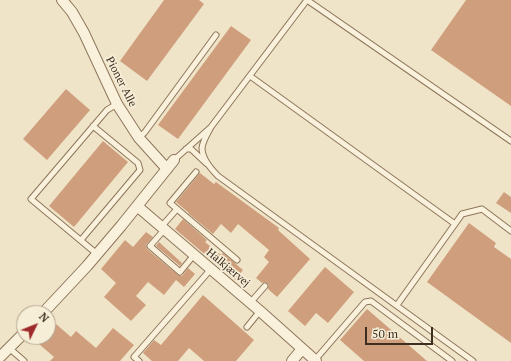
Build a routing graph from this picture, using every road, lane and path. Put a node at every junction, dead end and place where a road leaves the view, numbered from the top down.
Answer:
1 (62, 0) edge
2 (307, 0) edge
3 (216, 35) dead end
4 (250, 76) junction
5 (117, 104) junction
6 (93, 126) junction
7 (212, 127) junction
8 (139, 138) junction
9 (511, 141) edge
10 (186, 149) junction
11 (174, 160) joint
12 (210, 168) junction
13 (167, 169) junction
14 (196, 172) dead end
15 (137, 206) junction
16 (177, 209) junction
17 (455, 224) junction
18 (163, 228) junction
19 (511, 231) edge
20 (81, 240) junction
21 (97, 254) junction
22 (194, 255) junction
23 (237, 260) dead end
24 (211, 270) junction
25 (265, 286) dead end
26 (250, 303) junction
27 (51, 305) edge
28 (397, 305) junction
29 (260, 311) junction
30 (247, 327) dead end
31 (16, 341) edge
32 (9, 348) junction
33 (302, 349) junction
34 (0, 357) edge
35 (24, 361) edge
36 (139, 361) edge
37 (292, 361) edge
38 (315, 361) edge
39 (452, 361) edge
40 (473, 361) edge

1 - 5 street, Pioner Alle
2 - 4 lane
2 - 9 lane
3 - 8 lane
4 - 7 lane
4 - 17 lane
5 - 6 lane
5 - 8 street, Pioner Alle
6 - 20 lane
6 - 20 lane
7 - 10 lane
7 - 12 lane
8 - 13 street, Pioner Alle
10 - 11 lane
10 - 12 lane
11 - 13 street
12 - 28 lane
13 - 15 street
14 - 16 lane
15 - 18 street, Halkjærvej
15 - 21 street
16 - 18 lane
16 - 23 lane
17 - 19 lane
17 - 28 lane
18 - 22 street, Halkjærvej
18 - 22 lane
20 - 21 lane
21 - 27 street
22 - 24 street, Halkjærvej
24 - 26 street, Halkjærvej
24 - 36 lane
25 - 26 lane
26 - 29 street, Halkjærvej
28 - 40 lane
29 - 30 lane
29 - 33 street, Halkjærvej
31 - 32 street
32 - 34 street
32 - 35 lane
33 - 37 street
33 - 38 street, Halkjærvej
38 - 39 lane

